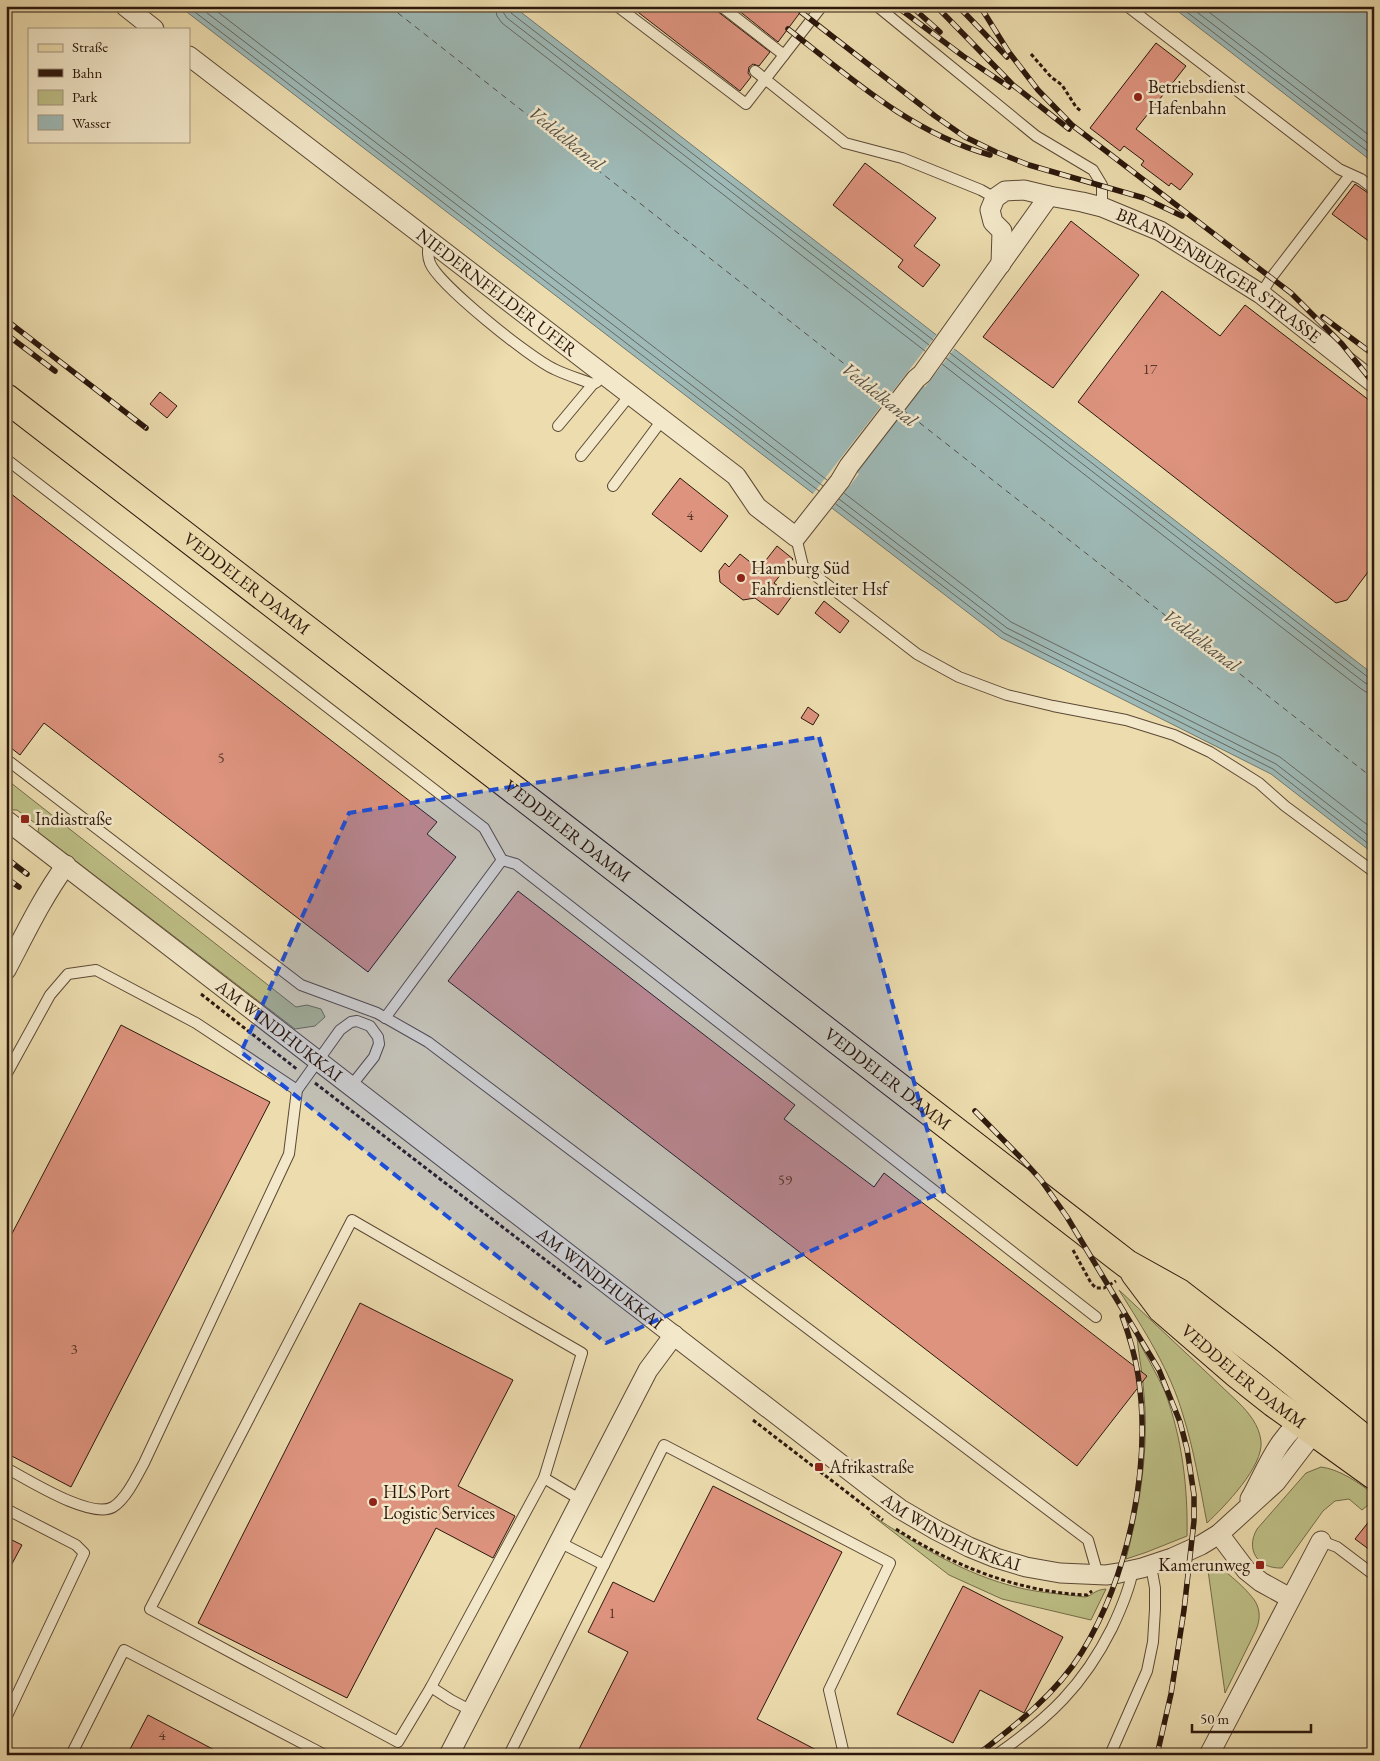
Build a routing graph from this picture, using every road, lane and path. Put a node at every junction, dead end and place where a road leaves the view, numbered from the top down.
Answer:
1 (125, 6) edge
2 (617, 6) edge
3 (721, 6) edge
4 (822, 6) edge
5 (877, 6) edge
6 (1127, 6) edge
7 (153, 28) edge
8 (1031, 54) dead end
9 (784, 55) junction
10 (190, 57) edge
11 (755, 71) dead end
12 (765, 80) junction
13 (1082, 112) dead end
14 (1350, 175) junction
15 (1374, 189) edge
16 (1049, 196) junction
17 (996, 198) junction
18 (1102, 207) junction
19 (1002, 231) junction
20 (1024, 232) junction
21 (430, 241) junction
22 (1000, 264) junction
23 (1261, 294) junction
24 (600, 381) junction
25 (1374, 383) edge
26 (630, 395) junction
27 (6, 398) edge
28 (662, 420) junction
29 (558, 426) dead end
30 (581, 456) dead end
31 (6, 459) edge
32 (613, 486) dead end
33 (796, 538) junction
34 (6, 759) edge
35 (6, 820) edge
36 (502, 860) junction
37 (66, 865) junction
38 (1374, 872) edge
39 (8, 959) edge
40 (381, 1016) junction
41 (370, 1026) junction
42 (317, 1060) junction
43 (6, 1075) edge
44 (351, 1086) junction
45 (297, 1090) junction
46 (1096, 1317) dead end
47 (674, 1335) junction
48 (1314, 1422) junction
49 (1374, 1447) edge
50 (6, 1468) edge
51 (1374, 1475) edge
52 (544, 1478) junction
53 (581, 1500) junction
54 (6, 1509) edge
55 (1219, 1534) junction
56 (1321, 1541) joint
57 (559, 1542) junction
58 (604, 1565) junction
59 (1142, 1568) junction
60 (1098, 1575) junction
61 (1374, 1575) edge
62 (1290, 1598) junction
63 (431, 1687) junction
64 (472, 1711) junction
65 (6, 1718) edge
66 (71, 1755) edge
67 (325, 1755) edge
68 (449, 1755) edge
69 (509, 1755) edge
70 (840, 1755) edge
71 (996, 1755) edge
72 (1110, 1755) edge
73 (1209, 1755) edge

1 - 7 street
2 - 12 lane
3 - 9 lane
4 - 9 lane
5 - 18 lane
6 - 14 lane
8 - 13 path
9 - 12 lane
10 - 21 street, NIEDERNFELDER UFER
11 - 12 lane
12 - 17 lane
14 - 15 lane
14 - 23 lane
16 - 17 street, BRANDENBURGER STRASSE
16 - 18 street, BRANDENBURGER STRASSE
16 - 20 street
17 - 19 street
18 - 23 street, BRANDENBURGER STRASSE
19 - 20 street
19 - 22 street
20 - 22 street
21 - 24 street, NIEDERNFELDER UFER
21 - 24 lane
22 - 33 street
23 - 25 street, BRANDENBURGER STRASSE
24 - 26 street, NIEDERNFELDER UFER
24 - 29 lane
26 - 28 street, NIEDERNFELDER UFER
26 - 30 lane
27 - 48 main road, VEDDELER DAMM
28 - 32 lane
28 - 33 street, NIEDERNFELDER UFER
31 - 36 lane
33 - 38 lane
34 - 40 lane
35 - 37 street, AM WINDHUKKAI
36 - 40 lane
36 - 46 lane
37 - 39 street
37 - 42 street, AM WINDHUKKAI
40 - 41 lane
40 - 60 lane
41 - 42 lane
41 - 44 lane
42 - 44 street, AM WINDHUKKAI
42 - 45 lane
43 - 45 lane
44 - 47 street, AM WINDHUKKAI
45 - 50 lane
47 - 53 street
47 - 60 street, AM WINDHUKKAI
48 - 49 main road, VEDDELER DAMM
48 - 51 main road, VEDDELER DAMM
48 - 55 street, AM WINDHUKKAI
52 - 53 lane
52 - 63 lane
52 - 63 lane
53 - 57 street
54 - 65 lane
55 - 59 street, AM WINDHUKKAI
55 - 62 street
56 - 61 lane
56 - 62 street
57 - 58 lane
57 - 64 street
58 - 69 lane
58 - 70 lane
59 - 60 street, AM WINDHUKKAI
59 - 71 lane
59 - 72 lane
62 - 73 street
63 - 64 lane
64 - 68 street
66 - 67 lane

